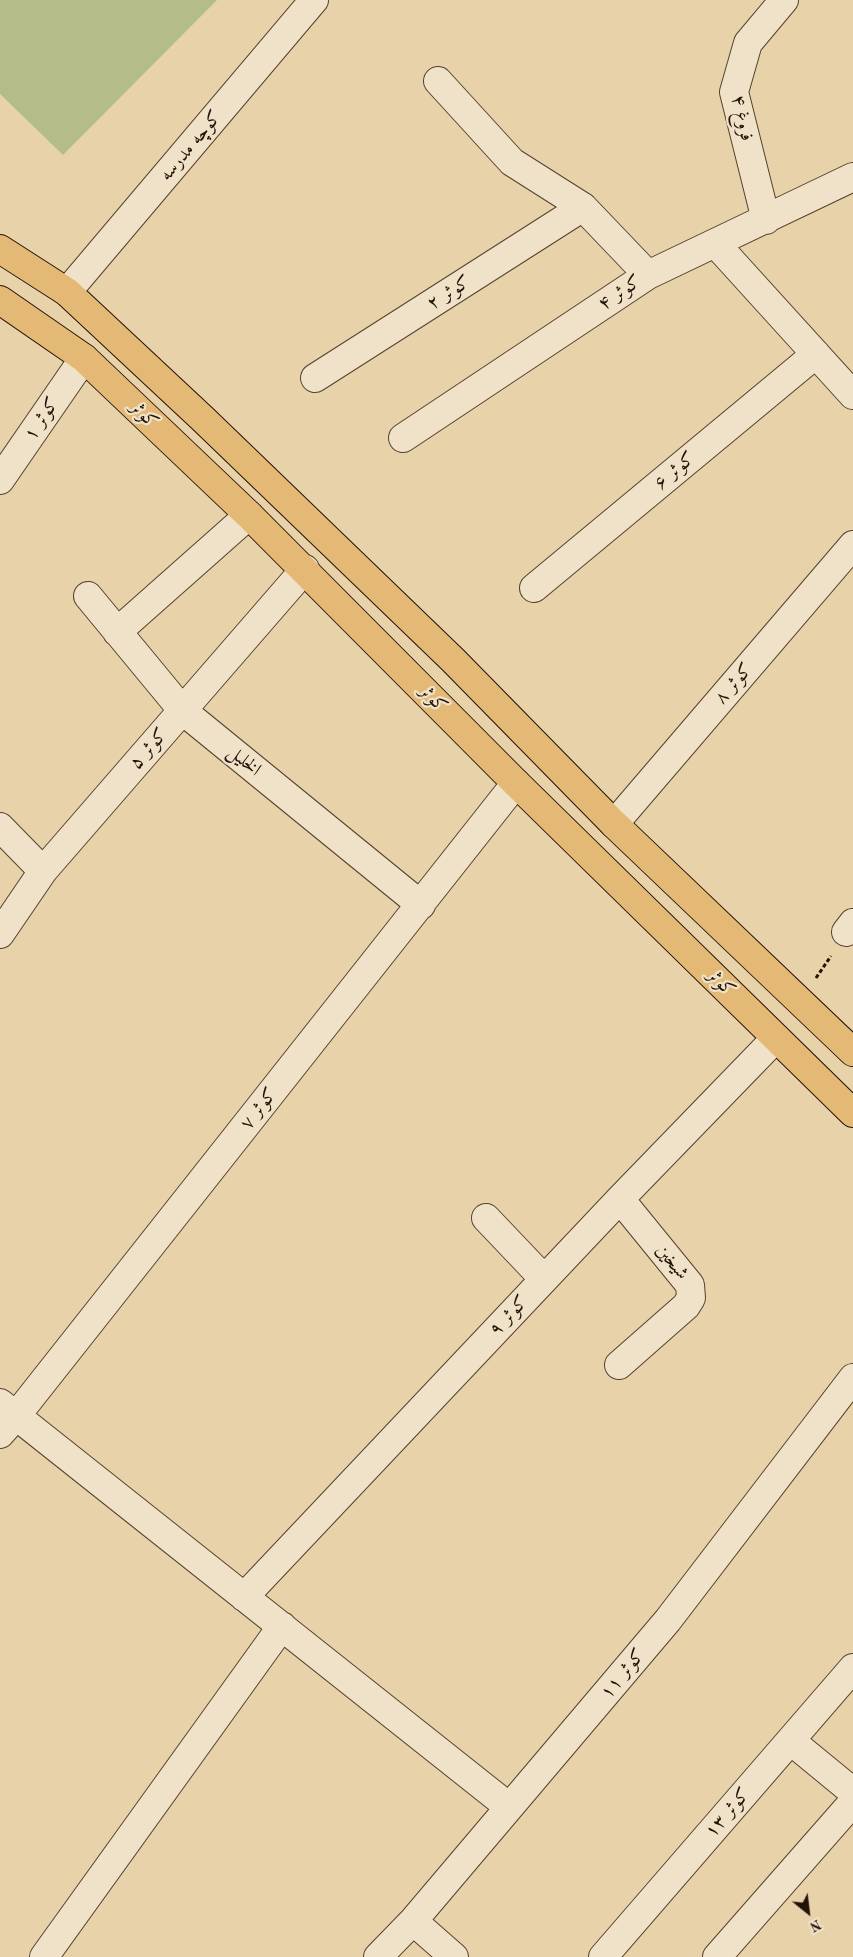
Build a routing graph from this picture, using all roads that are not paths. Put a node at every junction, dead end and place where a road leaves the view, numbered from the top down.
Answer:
1 (314, 0) edge
2 (784, 0) edge
3 (438, 81) dead end
4 (853, 177) edge
5 (583, 207) junction
6 (766, 220) junction
7 (715, 243) junction
8 (0, 249) edge
9 (648, 275) junction
10 (67, 292) junction
11 (0, 300) edge
12 (816, 354) junction
13 (84, 358) junction
14 (315, 378) dead end
15 (853, 396) edge
16 (403, 438) dead end
17 (0, 480) edge
18 (249, 515) junction
19 (853, 545) edge
20 (305, 569) junction
21 (534, 588) dead end
22 (88, 596) dead end
23 (117, 632) junction
24 (183, 711) junction
25 (516, 783) junction
26 (614, 824) junction
27 (0, 827) edge
28 (43, 871) junction
29 (421, 905) junction
30 (0, 934) edge
31 (776, 1038) junction
32 (853, 1052) edge
33 (853, 1113) edge
34 (620, 1200) junction
35 (486, 1218) dead end
36 (544, 1279) junction
37 (619, 1365) dead end
38 (853, 1378) edge
39 (5, 1418) edge
40 (244, 1597) junction
41 (282, 1626) junction
42 (853, 1668) edge
43 (791, 1741) junction
44 (853, 1792) edge
45 (853, 1802) edge
46 (509, 1807) junction
47 (413, 1921) junction
48 (44, 1957) edge
49 (378, 1957) edge
50 (454, 1957) edge
51 (603, 1957) edge
52 (716, 1957) edge

1 - 10 street, کوچه مدرسه
2 - 6 street, فروغ ۴
3 - 5 street
4 - 6 street, کوثر ۴
5 - 9 street
5 - 14 street, کوثر ۲
6 - 7 street, کوثر ۴
7 - 9 street, کوثر ۴
7 - 12 street
8 - 10 main road, کوثر
9 - 16 street, کوثر ۴
10 - 26 main road, کوثر
11 - 13 main road, کوثر
12 - 15 street
12 - 21 street, کوثر ۶
13 - 17 street, کوثر ۱
13 - 18 main road, کوثر
18 - 20 main road, کوثر
18 - 23 street
19 - 26 street, کوثر ۸
20 - 24 street, کوثر ۵
20 - 25 main road, کوثر
22 - 23 street, الخلیل
23 - 24 street, الخلیل
24 - 28 street, کوثر ۵
24 - 29 street, الخلیل
25 - 29 street, کوثر ۷
25 - 31 main road, کوثر
26 - 32 main road, کوثر
27 - 28 street
28 - 30 street, کوثر ۵
29 - 39 street, کوثر ۷
31 - 33 main road, کوثر
31 - 34 street, کوثر ۹
34 - 36 street, کوثر ۹
34 - 37 street, شیخین
35 - 36 street
36 - 40 street, کوثر ۹
38 - 46 street, کوثر ۱۱
39 - 40 street
40 - 41 street
41 - 46 street
41 - 48 street
42 - 43 street, کوثر ۱۳
43 - 44 street
43 - 51 street, کوثر ۱۳
45 - 52 street
46 - 47 street, کوثر ۱۱
47 - 49 street, کوثر ۱۱
47 - 50 street

